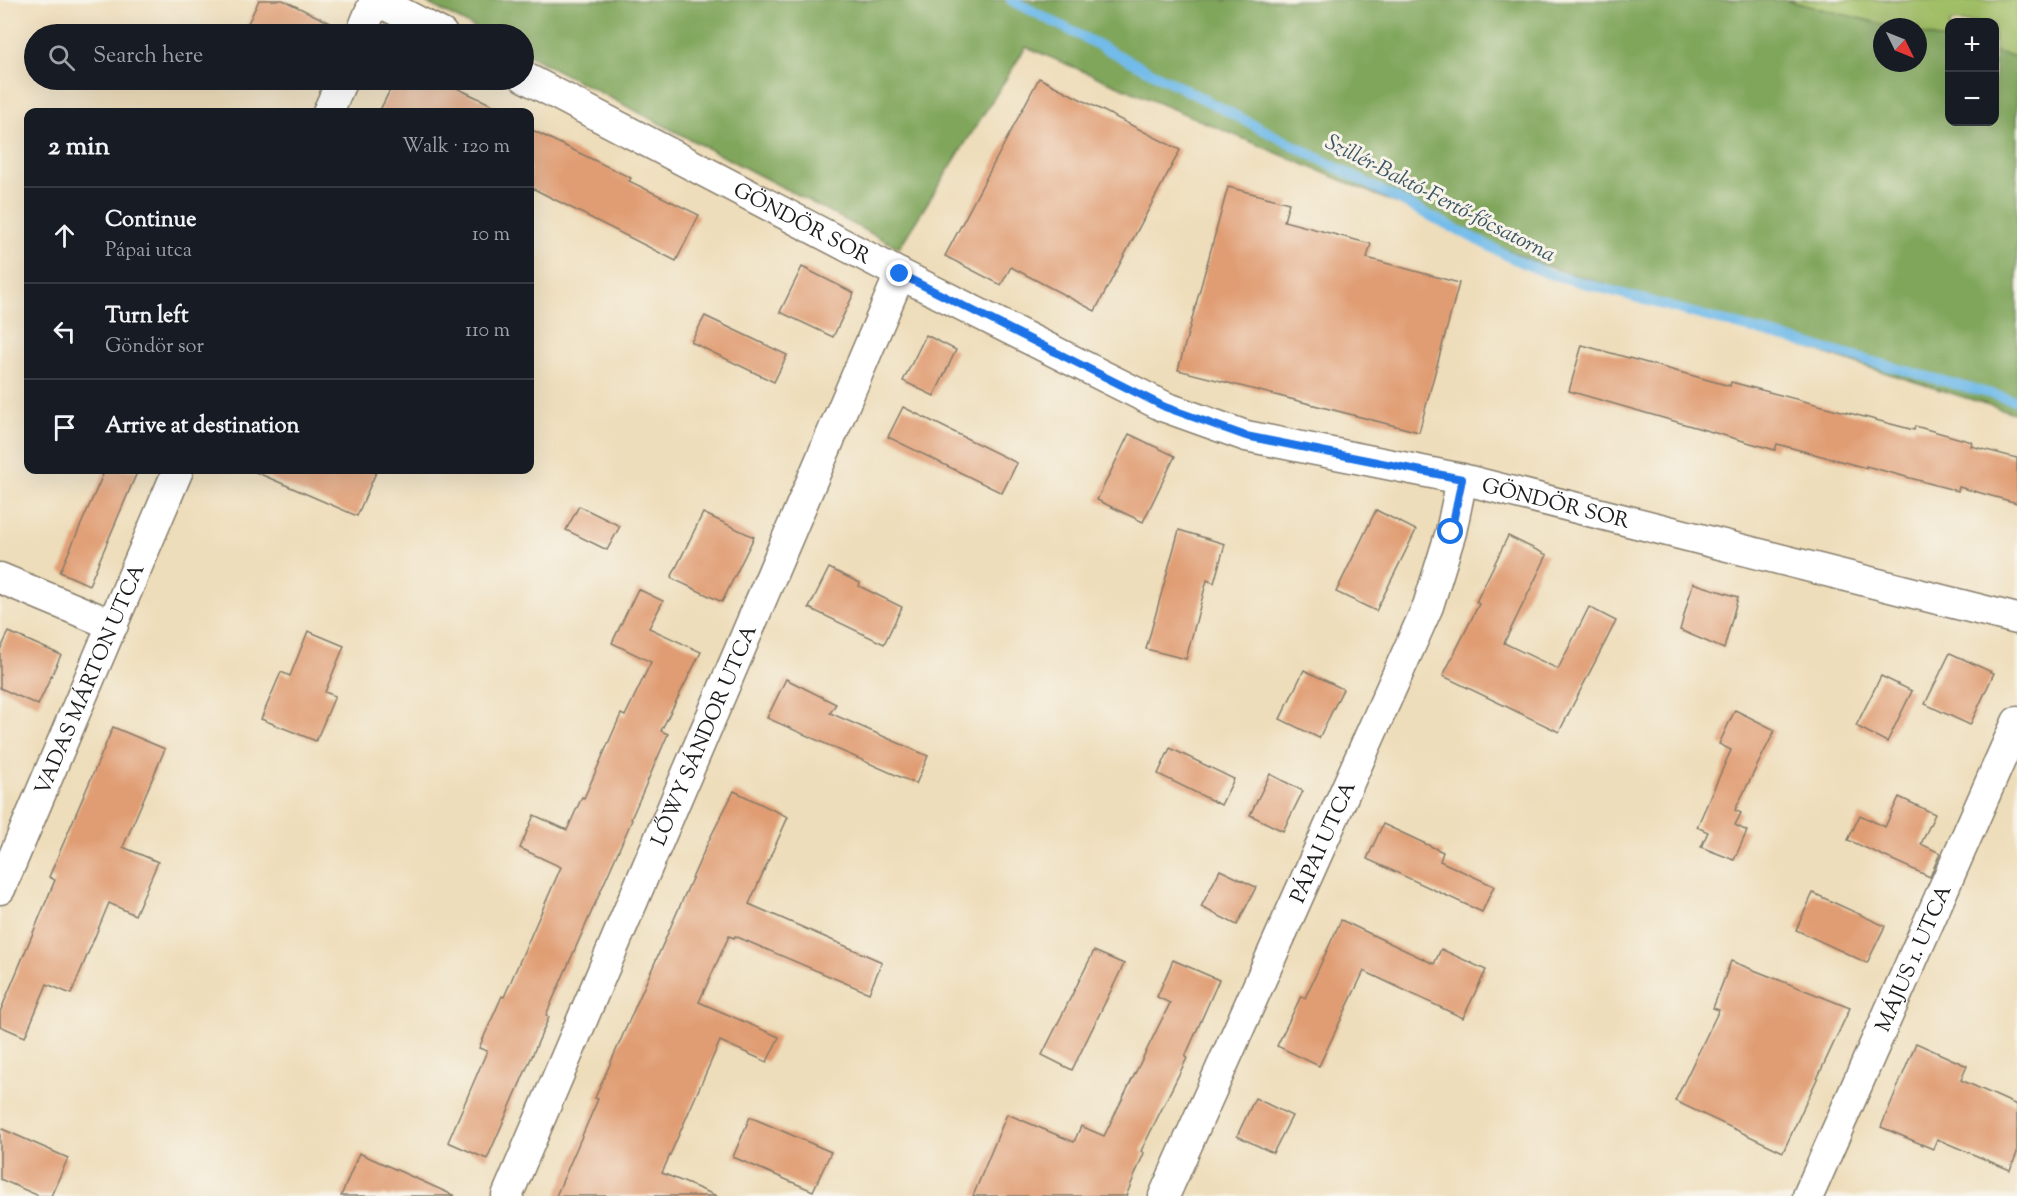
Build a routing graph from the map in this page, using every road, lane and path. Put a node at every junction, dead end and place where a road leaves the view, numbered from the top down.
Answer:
1 (376, 0) edge
2 (365, 24) edge
3 (423, 24) edge
4 (534, 82) edge
5 (338, 90) edge
6 (330, 108) edge
7 (900, 274) junction
8 (176, 474) edge
9 (1462, 479) junction
10 (0, 578) edge
11 (2017, 619) edge
12 (113, 625) junction
13 (2017, 722) edge
14 (0, 889) edge
15 (507, 1196) edge
16 (1164, 1196) edge
17 (1808, 1196) edge

1 - 2 street
1 - 3 street
4 - 7 street, GÖNDÖR SOR
5 - 6 street
7 - 9 street, GÖNDÖR SOR
7 - 15 street, LŐWY SÁNDOR UTCA
8 - 12 street, VADAS MÁRTON UTCA
9 - 11 street, GÖNDÖR SOR
9 - 16 street, PÁPAI UTCA
10 - 12 street
12 - 14 street, VADAS MÁRTON UTCA
13 - 17 street, MÁJUS 1. UTCA

